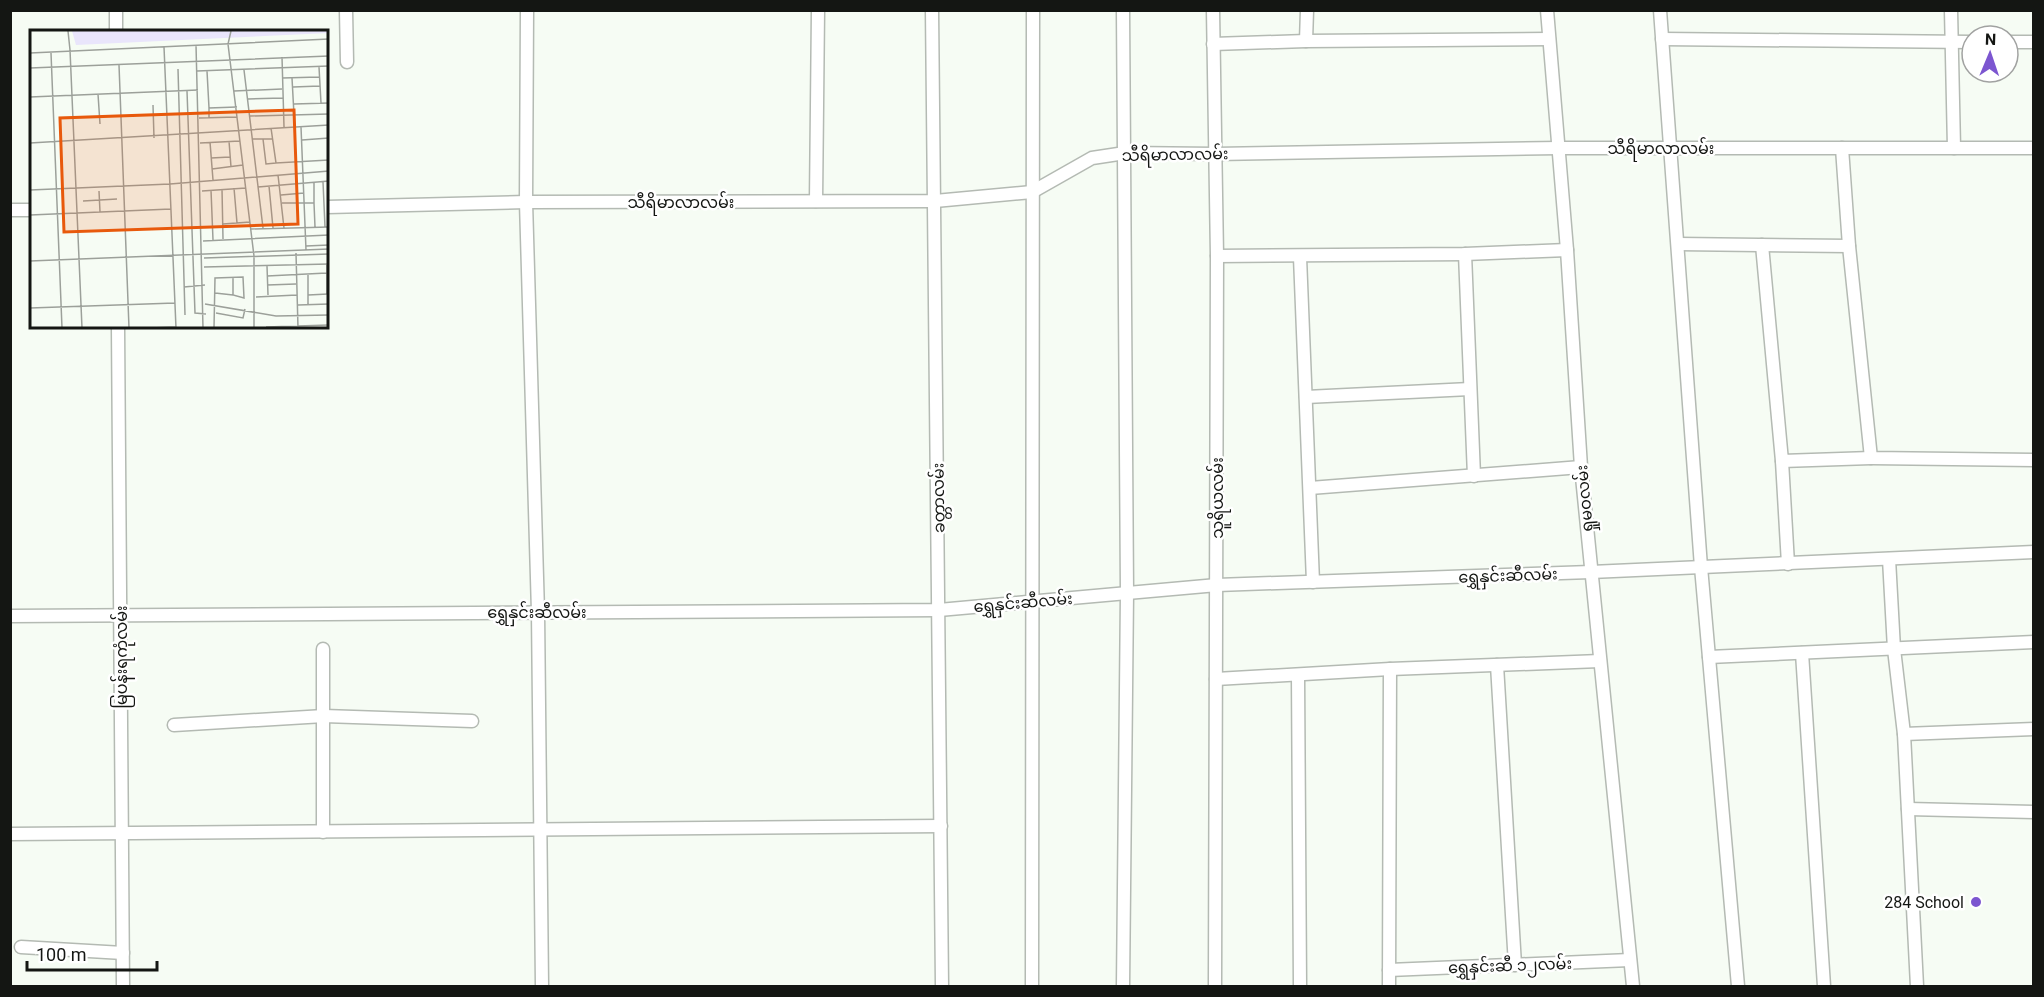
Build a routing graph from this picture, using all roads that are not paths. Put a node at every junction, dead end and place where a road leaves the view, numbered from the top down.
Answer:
1 (116, 10) edge
2 (346, 10) edge
3 (527, 10) edge
4 (818, 10) edge
5 (932, 10) edge
6 (1033, 10) edge
7 (1123, 10) edge
8 (1213, 10) edge
9 (1307, 10) edge
10 (1547, 10) edge
11 (1659, 10) edge
12 (1951, 10) edge
13 (116, 30) edge
14 (1549, 39) junction
15 (1662, 39) junction
16 (1306, 41) junction
17 (1951, 41) junction
18 (1960, 41) edge
19 (1213, 44) junction
20 (347, 62) dead end
21 (1559, 148) junction
22 (1671, 148) junction
23 (1842, 148) junction
24 (1954, 148) junction
25 (2034, 148) edge
26 (1125, 153) junction
27 (1216, 154) junction
28 (1032, 192) junction
29 (816, 201) junction
30 (935, 201) junction
31 (526, 202) junction
32 (328, 207) edge
33 (10, 210) edge
34 (30, 210) edge
35 (1678, 244) junction
36 (1762, 245) junction
37 (1849, 246) junction
38 (1567, 250) junction
39 (1465, 254) junction
40 (1217, 256) junction
41 (1300, 256) junction
42 (118, 328) edge
43 (1470, 388) junction
44 (1306, 397) junction
45 (1871, 458) junction
46 (2034, 460) edge
47 (1782, 461) junction
48 (1581, 467) junction
49 (1474, 476) junction
50 (1310, 488) junction
51 (2034, 552) edge
52 (1889, 559) junction
53 (1788, 564) junction
54 (1701, 567) junction
55 (1591, 572) junction
56 (1313, 582) junction
57 (1217, 585) junction
58 (1127, 593) junction
59 (1032, 602) junction
60 (939, 610) junction
61 (538, 612) junction
62 (120, 614) junction
63 (10, 616) edge
64 (2034, 642) edge
65 (323, 649) dead end
66 (1894, 649) junction
67 (1802, 653) junction
68 (1709, 657) junction
69 (1599, 661) junction
70 (1497, 665) junction
71 (1390, 669) junction
72 (1298, 675) junction
73 (1216, 679) junction
74 (324, 716) junction
75 (472, 721) dead end
76 (174, 725) dead end
77 (2034, 729) edge
78 (1904, 734) junction
79 (1908, 809) junction
80 (2034, 812) edge
81 (941, 826) junction
82 (541, 829) junction
83 (323, 832) junction
84 (10, 834) edge
85 (122, 834) junction
86 (21, 947) dead end
87 (123, 953) junction
88 (1630, 960) junction
89 (1515, 965) junction
90 (1389, 970) junction
91 (123, 987) edge
92 (542, 987) edge
93 (942, 987) edge
94 (1032, 987) edge
95 (1124, 987) edge
96 (1215, 987) edge
97 (1300, 987) edge
98 (1389, 987) edge
99 (1633, 987) edge
100 (1738, 987) edge
101 (1824, 987) edge
102 (1917, 987) edge

1 - 13 street
2 - 20 street
3 - 31 street
4 - 29 street
5 - 30 street, ခတ္တာလမ်း
6 - 28 street
7 - 26 street
8 - 19 street, သူရိယလမ်း
9 - 16 street
10 - 14 street, ရှုမဝလမ်း
11 - 15 street
12 - 17 street
14 - 16 street
14 - 21 street, ရှုမဝလမ်း
15 - 17 street
15 - 22 street
16 - 19 street
17 - 18 street
17 - 24 street
19 - 27 street, သူရိယလမ်း
21 - 22 street, သီရိမာလာလမ်း
21 - 27 street, သီရိမာလာလမ်း
21 - 38 street, ရှုမဝလမ်း
22 - 23 street, သီရိမာလာလမ်း
22 - 35 street
23 - 24 street, သီရိမာလာလမ်း
23 - 37 street
24 - 25 street, သီရိမာလာလမ်း
26 - 27 street, သီရိမာလာလမ်း
26 - 28 street, သီရိမာလာလမ်း
26 - 58 street
27 - 40 street, သူရိယလမ်း
28 - 30 street, သီရိမာလာလမ်း
28 - 59 street
29 - 30 street, သီရိမာလာလမ်း
29 - 31 street, သီရိမာလာလမ်း
30 - 60 street, ခတ္တာလမ်း
31 - 32 street, သီရိမာလာလမ်း
31 - 61 street
33 - 34 street
35 - 36 street
35 - 54 street
36 - 37 street
36 - 47 street
37 - 45 street
38 - 39 street
38 - 48 street, ရှုမဝလမ်း
39 - 41 street
39 - 43 street
40 - 41 street
40 - 57 street, သူရိယလမ်း
41 - 44 street
42 - 62 street, မြပန်းရကုံလမ်း
43 - 44 street
43 - 49 street
44 - 50 street
45 - 46 street
45 - 47 street
47 - 53 street
48 - 49 street
48 - 55 street, ရှုမဝလမ်း
49 - 50 street
50 - 56 street
51 - 52 street, ရွှေနှင်းဆီလမ်း
52 - 53 street, ရွှေနှင်းဆီလမ်း
52 - 66 street
53 - 54 street, ရွှေနှင်းဆီလမ်း
54 - 55 street, ရွှေနှင်းဆီလမ်း
54 - 68 street
55 - 56 street, ရွှေနှင်းဆီလမ်း
55 - 69 street, ရှုမဝလမ်း
56 - 57 street, ရွှေနှင်းဆီလမ်း
57 - 58 street, ရွှေနှင်းဆီလမ်း
57 - 73 street, သူရိယလမ်း
58 - 59 street, ရွှေနှင်းဆီလမ်း
58 - 95 street
59 - 60 street, ရွှေနှင်းဆီလမ်း
59 - 94 street
60 - 61 street, ရွှေနှင်းဆီလမ်း
60 - 81 street, ခတ္တာလမ်း
61 - 62 street, ရွှေနှင်းဆီလမ်း
61 - 82 street
62 - 63 street, ရွှေနှင်းဆီလမ်း
62 - 85 street, မြပန်းရကုံလမ်း
64 - 66 street
65 - 74 street
66 - 67 street
66 - 78 street
67 - 68 street
67 - 101 street
68 - 100 street
69 - 70 street
69 - 88 street, ရှုမဝလမ်း
70 - 71 street
70 - 89 street
71 - 72 street
71 - 90 street
72 - 73 street
72 - 97 street
73 - 96 street, သူရိယလမ်း
74 - 75 street
74 - 76 street
74 - 83 street
77 - 78 street
78 - 79 street
79 - 80 street
79 - 102 street
81 - 82 street
81 - 93 street, ခတ္တာလမ်း
82 - 83 street
82 - 92 street
83 - 85 street
84 - 85 street
85 - 87 street, မြပန်းရကုံလမ်း
86 - 87 street
87 - 91 street, မြပန်းရကုံလမ်း
88 - 89 street, ရွှေနှင်းဆီ ၁၂လမ်း
88 - 99 street, ရှုမဝလမ်း
89 - 90 street, ရွှေနှင်းဆီ ၁၂လမ်း
90 - 98 street

